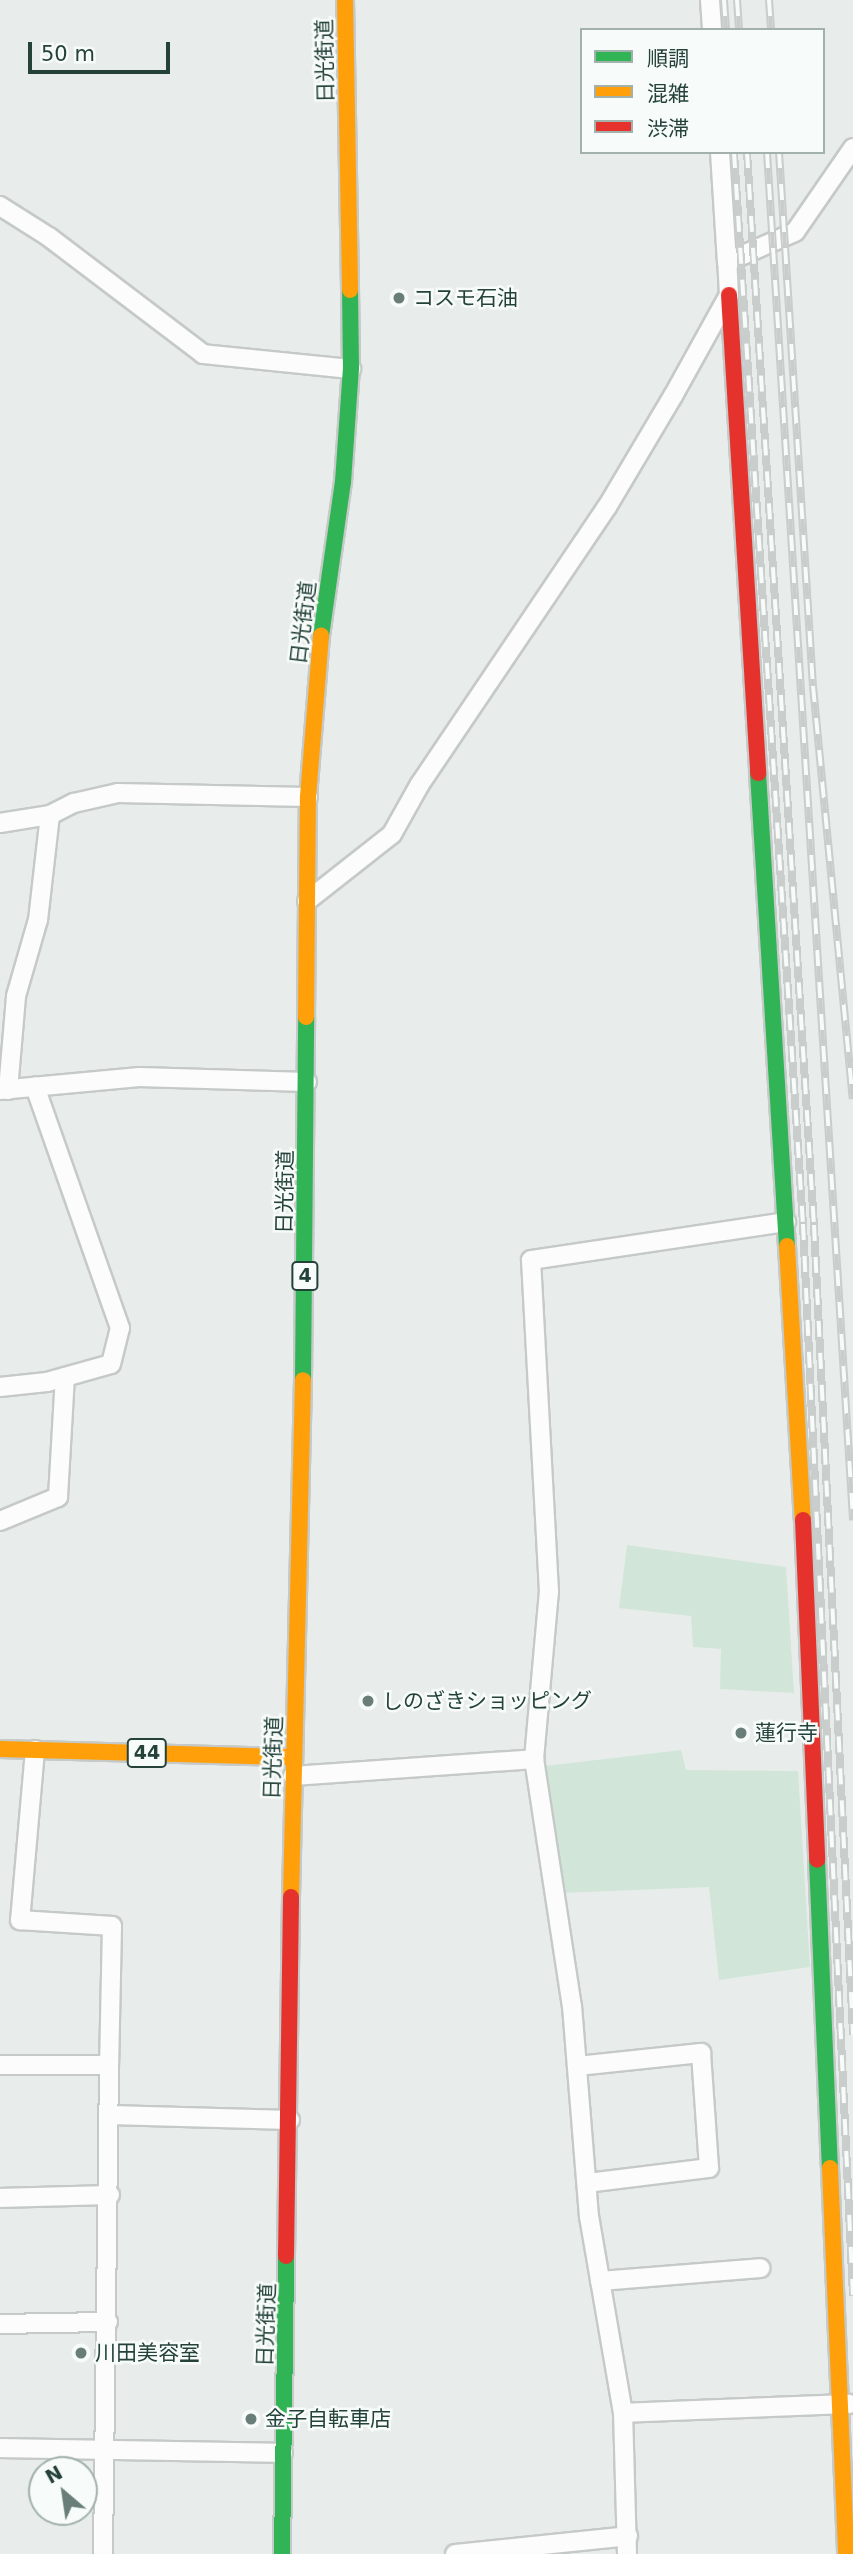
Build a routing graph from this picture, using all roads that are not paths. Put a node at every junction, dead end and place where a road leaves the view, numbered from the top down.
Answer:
1 (345, 0) edge
2 (710, 0) edge
3 (712, 28) edge
4 (853, 148) edge
5 (720, 154) edge
6 (0, 206) edge
7 (727, 262) junction
8 (729, 295) junction
9 (351, 369) junction
10 (308, 797) junction
11 (50, 815) junction
12 (0, 823) edge
13 (307, 901) junction
14 (307, 1082) junction
15 (35, 1087) junction
16 (4, 1090) edge
17 (786, 1222) junction
18 (65, 1377) junction
19 (0, 1387) edge
20 (0, 1521) edge
21 (0, 1749) edge
22 (35, 1750) junction
23 (293, 1757) junction
24 (534, 1759) junction
25 (293, 1776) junction
26 (0, 2065) edge
27 (109, 2065) junction
28 (576, 2066) junction
29 (110, 2115) junction
30 (290, 2120) junction
31 (587, 2183) junction
32 (110, 2195) junction
33 (0, 2198) edge
34 (760, 2268) dead end
35 (600, 2281) junction
36 (108, 2322) junction
37 (0, 2324) edge
38 (846, 2404) junction
39 (623, 2413) junction
40 (0, 2448) edge
41 (107, 2451) junction
42 (283, 2453) junction
43 (628, 2545) edge
44 (103, 2554) edge
45 (282, 2554) edge
46 (454, 2554) edge
47 (846, 2554) edge

1 - 9 main road, 日光街道 / 4
2 - 3 street
4 - 7 street
5 - 7 street
6 - 9 street
7 - 8 street
8 - 13 street
8 - 17 main road
9 - 10 main road, 日光街道 / 4
10 - 11 street
10 - 13 main road, 日光街道 / 4
11 - 12 street
11 - 16 street
13 - 14 main road, 日光街道 / 4
14 - 15 street
14 - 23 main road, 日光街道 / 4
15 - 16 street
15 - 18 street
17 - 24 street
17 - 38 main road
18 - 19 street
18 - 20 street
21 - 22 main road, 44
22 - 23 main road, 44
22 - 27 street
23 - 25 main road, 日光街道 / 4
24 - 25 street
24 - 28 street
25 - 30 main road, 日光街道 / 4
26 - 27 street
27 - 29 street
28 - 31 street
28 - 31 street
29 - 30 street
29 - 32 street
30 - 42 main road, 日光街道 / 4
31 - 35 street
32 - 33 street
32 - 36 street
34 - 35 street
35 - 39 street
36 - 37 street
36 - 41 street
38 - 39 street
38 - 47 main road
39 - 43 street
40 - 41 street
41 - 42 street
41 - 44 street
42 - 45 main road, 日光街道 / 4
43 - 46 street

